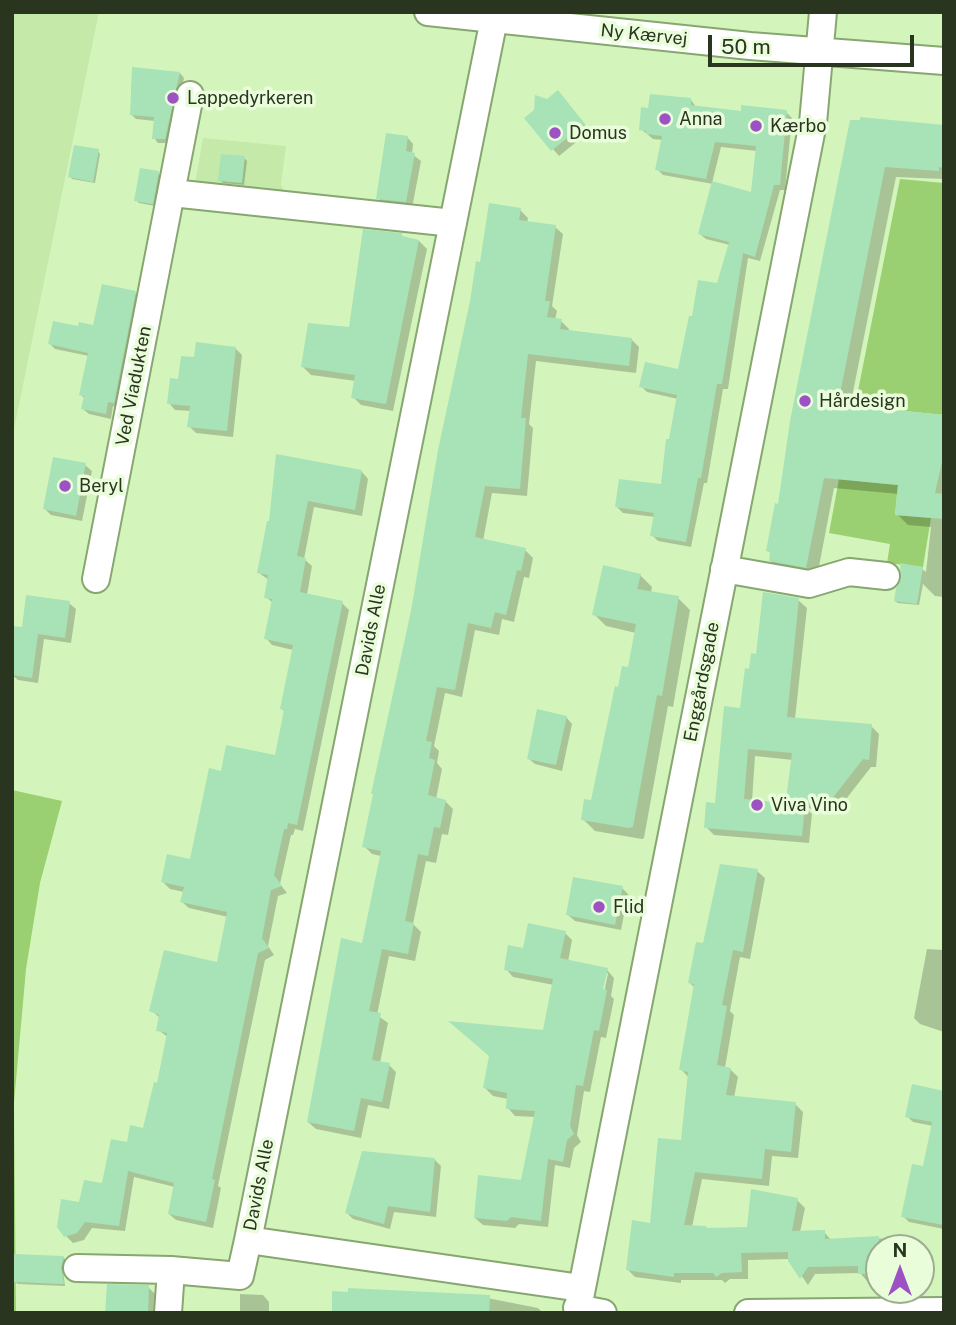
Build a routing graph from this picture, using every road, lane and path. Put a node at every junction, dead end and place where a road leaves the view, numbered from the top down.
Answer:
1 (428, 12) edge
2 (823, 12) edge
3 (494, 19) junction
4 (820, 50) junction
5 (944, 61) edge
6 (190, 95) dead end
7 (172, 193) junction
8 (453, 223) junction
9 (724, 569) junction
10 (886, 576) dead end
11 (96, 579) dead end
12 (248, 1240) junction
13 (78, 1268) dead end
14 (171, 1270) junction
15 (585, 1306) edge
16 (944, 1311) edge
17 (168, 1313) edge
18 (748, 1313) edge

1 - 3 street, Ny Kærvej
2 - 4 street, Enggårdsgade
3 - 4 street, Ny Kærvej
3 - 8 street, Davids Alle
4 - 5 street, Ny Kærvej
4 - 9 street, Enggårdsgade
6 - 7 street, Ved Viadukten
7 - 8 street
7 - 11 street, Ved Viadukten
8 - 12 street, Davids Alle
9 - 10 street
9 - 15 street, Enggårdsgade
12 - 14 street, Davids Alle
12 - 15 street, Davids Alle
13 - 14 street, Davids Alle
14 - 17 street
16 - 18 street

